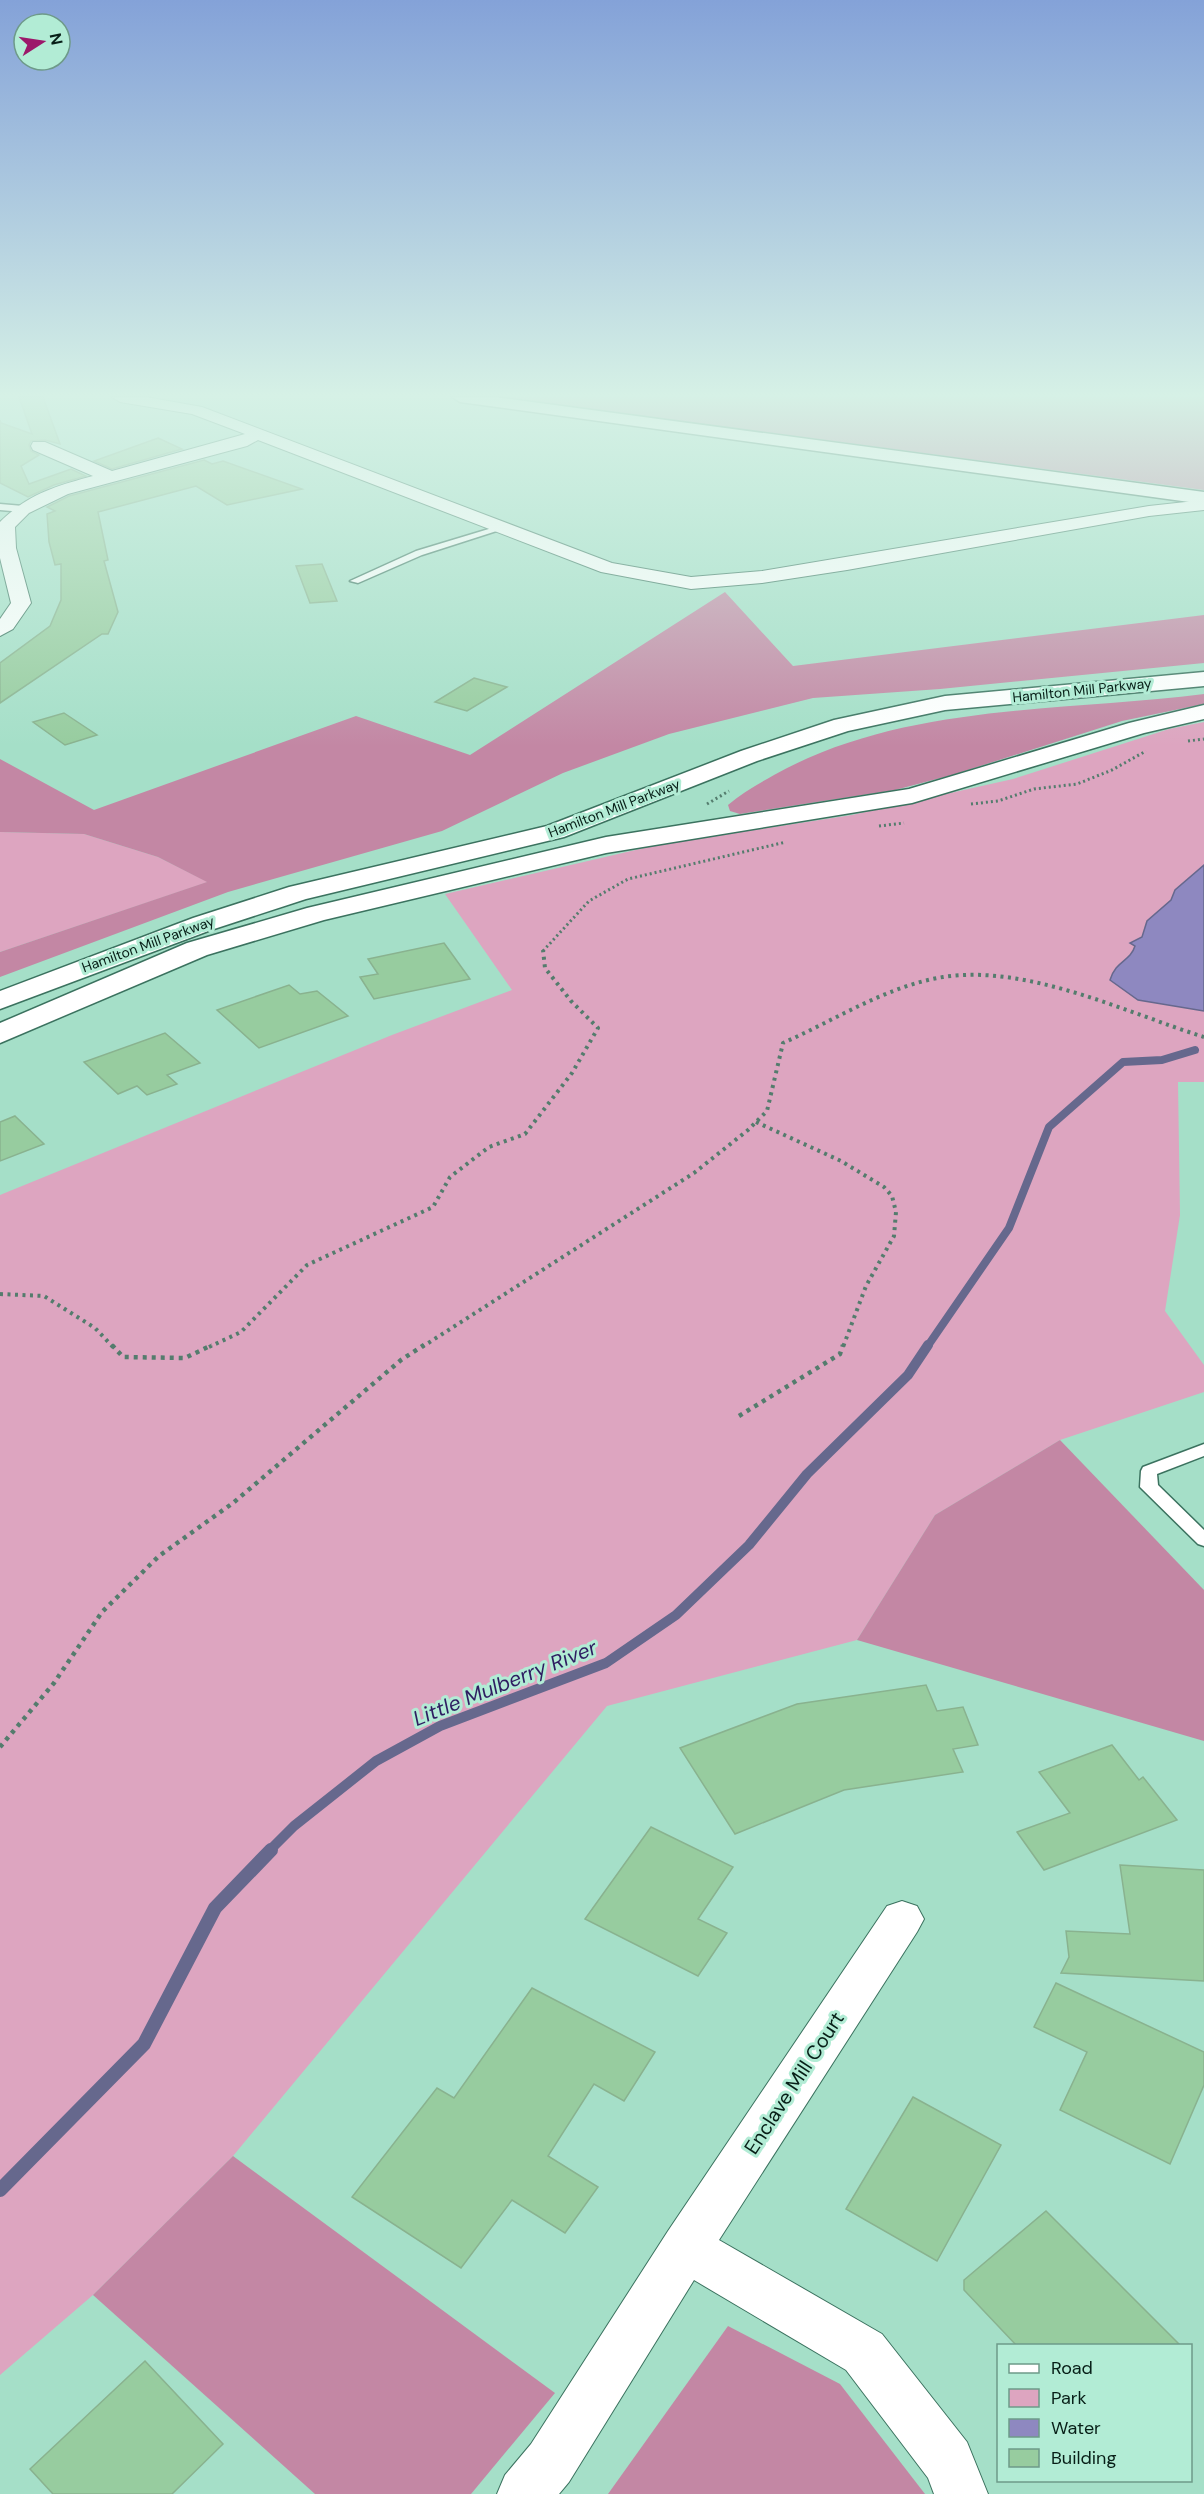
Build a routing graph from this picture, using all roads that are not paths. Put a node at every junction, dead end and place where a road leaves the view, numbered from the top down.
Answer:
1 (19, 513) edge
2 (469, 513) edge
3 (1135, 513) edge
4 (505, 527) junction
5 (5, 562) edge
6 (355, 581) dead end
7 (0, 630) edge
8 (1204, 679) edge
9 (1204, 712) edge
10 (0, 1001) edge
11 (0, 1034) edge
12 (1204, 1450) edge
13 (1204, 1540) edge
14 (902, 1919) dead end
15 (686, 2248) junction
16 (524, 2494) edge
17 (961, 2494) edge

1 - 5 street
2 - 4 street
3 - 4 street
4 - 6 lane
5 - 7 street
8 - 10 street, Hamilton Mill Parkway
9 - 11 street, Hamilton Mill Parkway
12 - 13 lane
14 - 15 street, Enclave Mill Court
15 - 16 street, Enclave Mill Court
15 - 17 street

